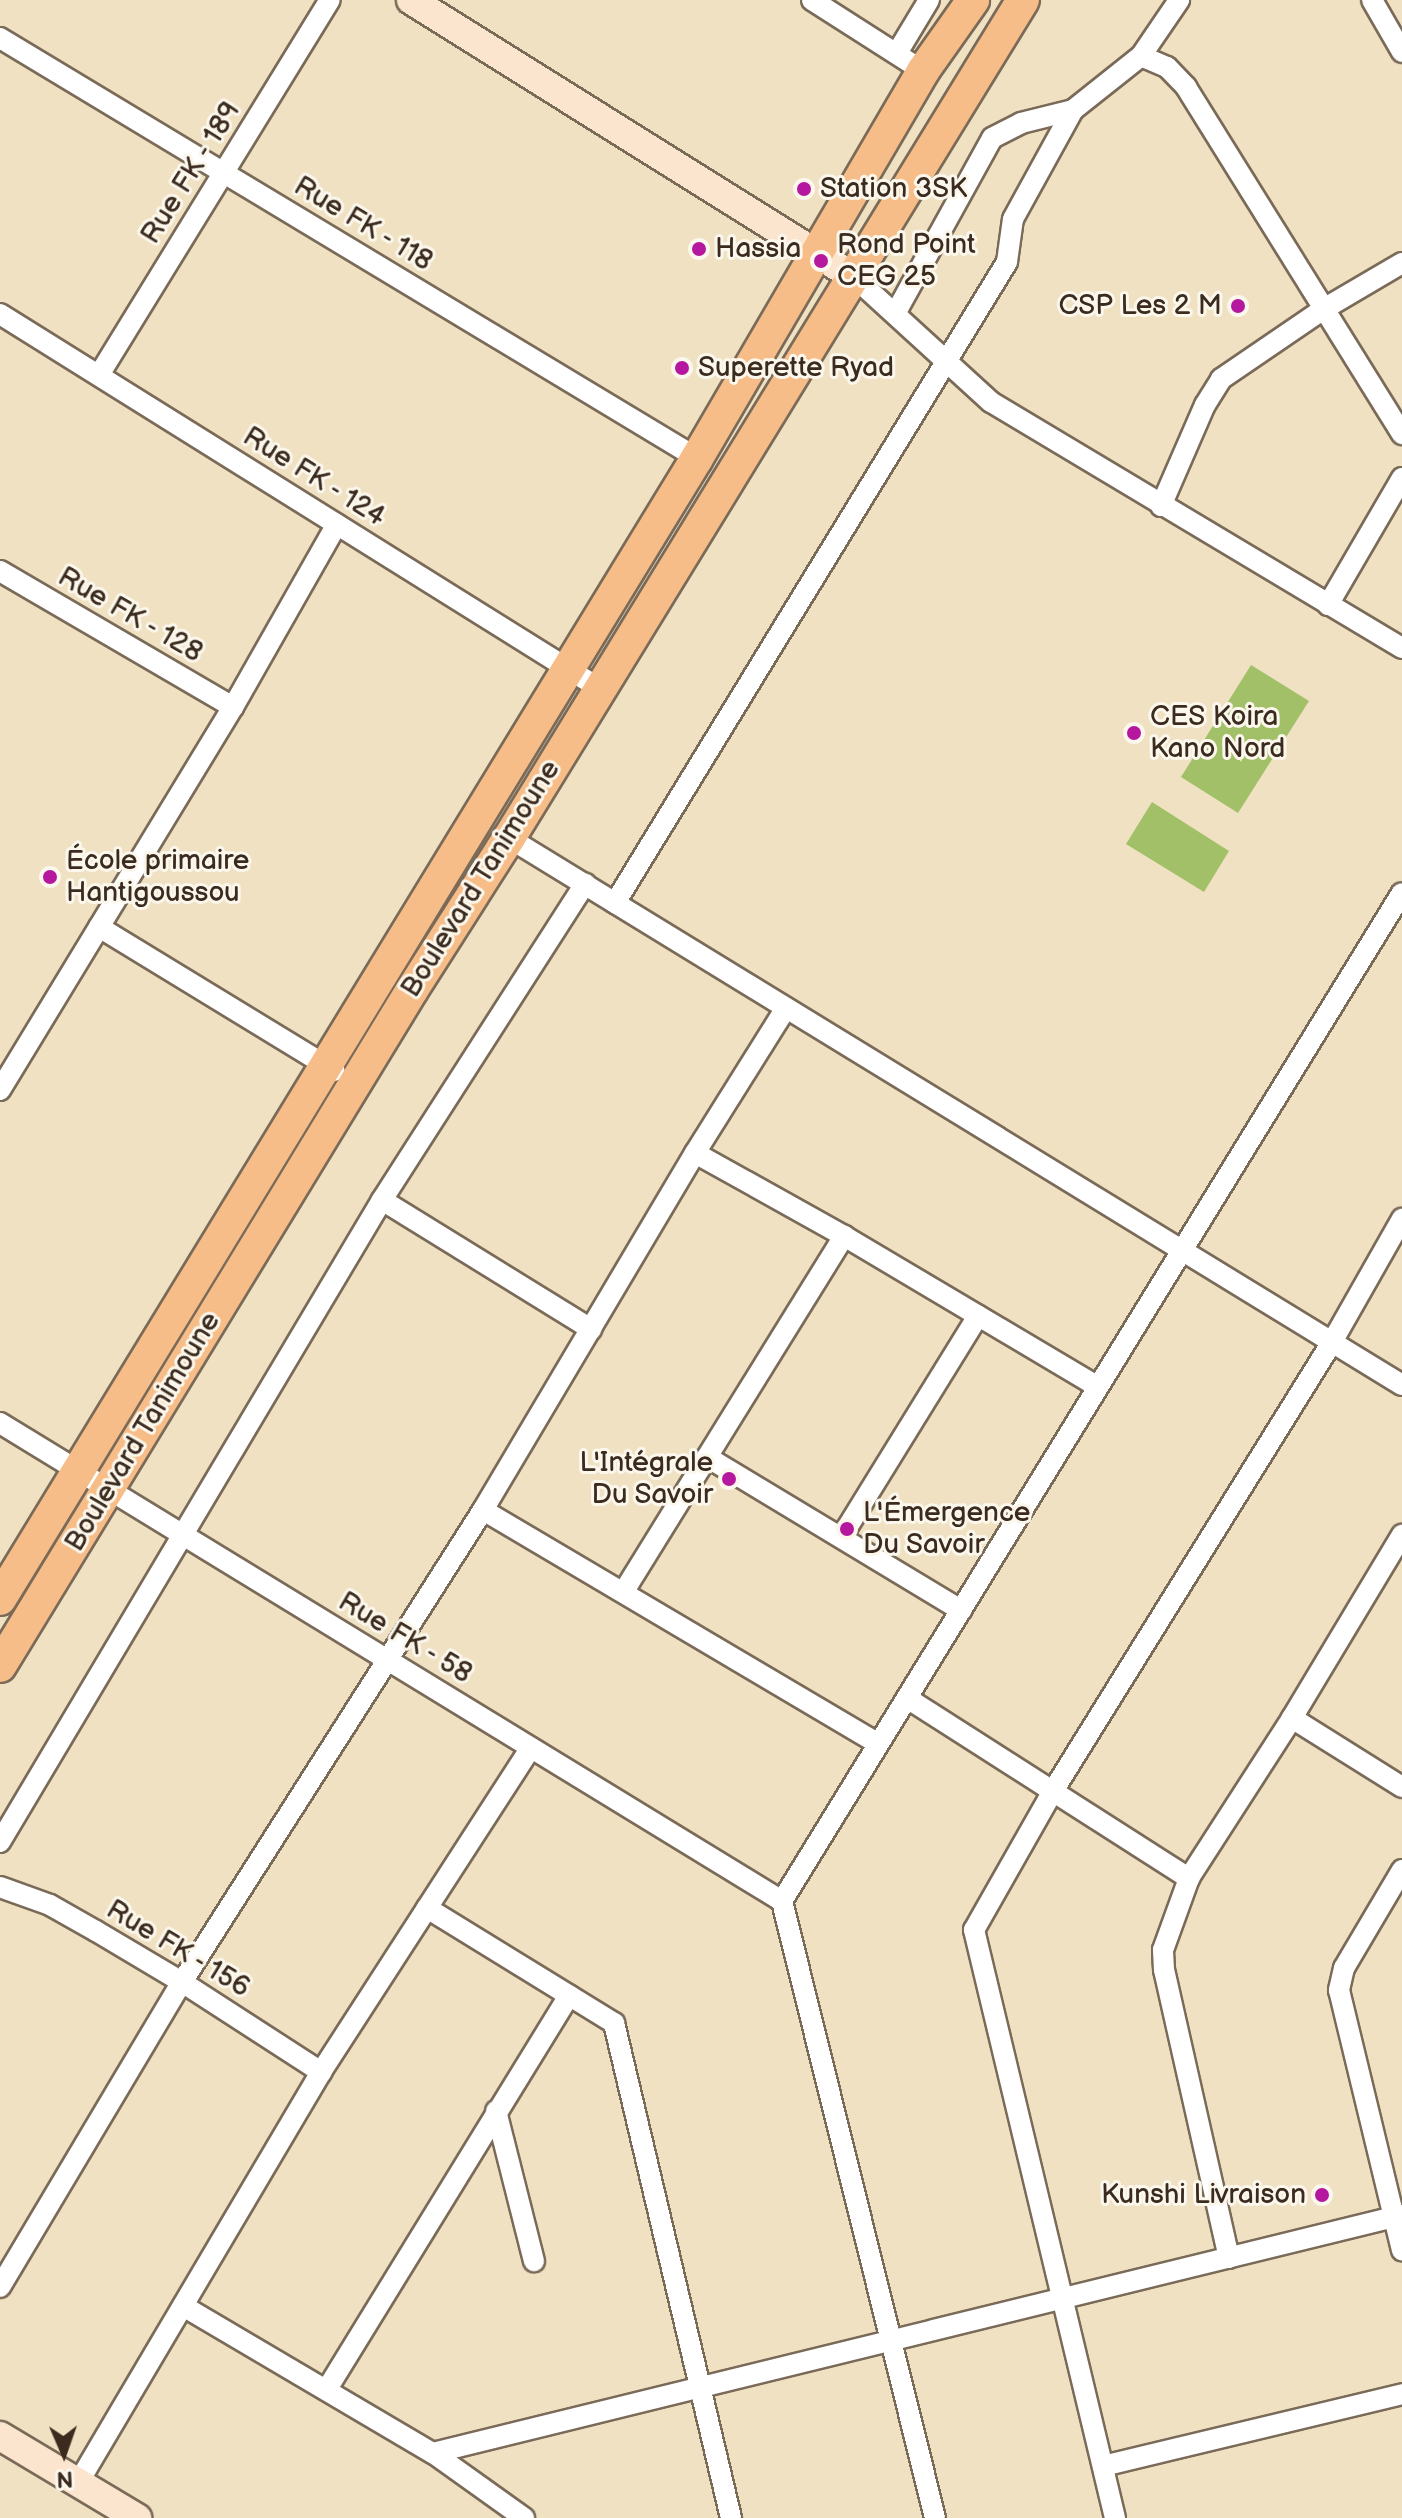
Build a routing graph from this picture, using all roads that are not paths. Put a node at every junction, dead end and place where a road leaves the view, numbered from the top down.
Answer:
1 (330, 0) edge
2 (411, 0) edge
3 (812, 0) edge
4 (929, 0) edge
5 (973, 0) edge
6 (1023, 0) edge
7 (1179, 0) edge
8 (1372, 0) edge
9 (0, 38) edge
10 (1402, 52) edge
11 (1141, 56) junction
12 (910, 62) junction
13 (1073, 110) junction
14 (224, 172) junction
15 (817, 252) junction
16 (1402, 263) edge
17 (854, 277) junction
18 (1322, 310) junction
19 (0, 314) edge
20 (895, 314) junction
21 (948, 363) junction
22 (99, 375) junction
23 (1402, 434) edge
24 (697, 458) junction
25 (1402, 478) edge
26 (1161, 506) junction
27 (337, 524) junction
28 (0, 571) edge
29 (1328, 605) junction
30 (1402, 648) edge
31 (568, 669) junction
32 (599, 688) junction
33 (233, 707) junction
34 (509, 838) junction
35 (585, 884) junction
36 (1402, 893) edge
37 (615, 903) junction
38 (99, 927) junction
39 (786, 1008) junction
40 (324, 1064) junction
41 (355, 1085) junction
42 (0, 1090) edge
43 (695, 1153) junction
44 (382, 1200) junction
45 (1402, 1219) edge
46 (844, 1236) junction
47 (1182, 1251) junction
48 (978, 1316) junction
49 (591, 1329) junction
50 (1332, 1342) junction
51 (1402, 1385) edge
52 (1098, 1387) junction
53 (0, 1423) edge
54 (707, 1457) junction
55 (78, 1470) junction
56 (107, 1489) junction
57 (483, 1510) junction
58 (184, 1535) junction
59 (1402, 1535) edge
60 (842, 1536) junction
61 (624, 1591) junction
62 (0, 1599) edge
63 (961, 1610) junction
64 (387, 1660) junction
65 (0, 1666) edge
66 (907, 1698) junction
67 (1292, 1718) junction
68 (878, 1744) junction
69 (531, 1748) junction
70 (1402, 1787) edge
71 (1053, 1791) junction
72 (0, 1842) edge
73 (1402, 1870) edge
74 (1189, 1878) junction
75 (0, 1887) edge
76 (782, 1901) junction
77 (427, 1908) junction
78 (182, 1982) junction
79 (569, 1995) junction
80 (321, 2072) junction
81 (496, 2111) junction
82 (1398, 2216) edge
83 (1402, 2251) edge
84 (1229, 2258) junction
85 (534, 2261) dead end
86 (0, 2287) edge
87 (1063, 2299) junction
88 (183, 2306) junction
89 (891, 2341) junction
90 (700, 2388) junction
91 (327, 2389) junction
92 (1402, 2394) edge
93 (0, 2436) edge
94 (433, 2453) junction
95 (1103, 2466) junction
96 (78, 2483) junction
97 (137, 2518) edge
98 (524, 2518) edge
99 (731, 2518) edge
100 (935, 2518) edge
101 (1115, 2518) edge

1 - 14 street, Rue FK - 189
2 - 15 main road
3 - 12 street
4 - 12 street
5 - 12 main road, Boulevard Tanimoune
6 - 17 main road, Boulevard Tanimoune
7 - 11 street
8 - 10 street
9 - 14 street, Rue FK - 118
11 - 13 street
11 - 18 street
12 - 15 main road, Boulevard Tanimoune
13 - 20 street
13 - 21 street
14 - 22 street, Rue FK - 189
14 - 24 street, Rue FK - 118
15 - 17 main road
15 - 24 main road, Boulevard Tanimoune
16 - 18 street
17 - 20 street
17 - 32 main road, Boulevard Tanimoune
18 - 23 street
18 - 26 street
19 - 22 street, Rue FK - 124
20 - 21 street
21 - 26 street
21 - 37 street
22 - 27 street, Rue FK - 124
24 - 31 main road, Boulevard Tanimoune
25 - 29 street
26 - 29 street
27 - 31 street, Rue FK - 124
27 - 33 street
28 - 33 street, Rue FK - 128
29 - 30 street
31 - 32 street, Rue FK - 124
31 - 40 main road, Boulevard Tanimoune
32 - 34 main road, Boulevard Tanimoune
33 - 38 street
34 - 35 street
34 - 41 main road, Boulevard Tanimoune
35 - 37 street
35 - 44 street
36 - 47 street
37 - 39 street
38 - 40 street
38 - 42 street
39 - 43 street
39 - 47 street
40 - 41 street
40 - 55 main road, Boulevard Tanimoune
41 - 56 main road, Boulevard Tanimoune
43 - 46 street
43 - 49 street
44 - 49 street
44 - 58 street
45 - 50 street
46 - 48 street
46 - 54 street
47 - 50 street
47 - 52 street
48 - 52 street
48 - 60 street
49 - 57 street
50 - 51 street
50 - 71 street
52 - 63 street
53 - 55 street, Rue FK - 58
54 - 60 street
54 - 61 street
55 - 56 street, Rue FK - 58
55 - 62 main road, Boulevard Tanimoune
56 - 58 street, Rue FK - 58
56 - 65 main road, Boulevard Tanimoune
57 - 61 street
57 - 64 street
58 - 64 street, Rue FK - 58
58 - 72 street
59 - 67 street
60 - 63 street
61 - 68 street
63 - 66 street
64 - 69 street, Rue FK - 58
64 - 78 street
66 - 68 street
66 - 71 street
67 - 70 street
67 - 74 street
68 - 76 street
69 - 76 street, Rue FK - 58
69 - 77 street
71 - 74 street
71 - 87 street
73 - 82 street
74 - 84 street
75 - 78 street, Rue FK - 156
76 - 89 street
77 - 79 street
77 - 80 street
78 - 80 street, Rue FK - 156
78 - 86 street
79 - 81 street
79 - 90 street
80 - 88 street
81 - 85 street
81 - 91 street
82 - 83 street
82 - 84 street
84 - 87 street
87 - 89 street
87 - 95 street
88 - 91 street
88 - 96 street
89 - 90 street
89 - 100 street
90 - 94 street
90 - 99 street
91 - 94 street
92 - 95 street
93 - 96 main road
94 - 98 street
95 - 101 street
96 - 97 main road

